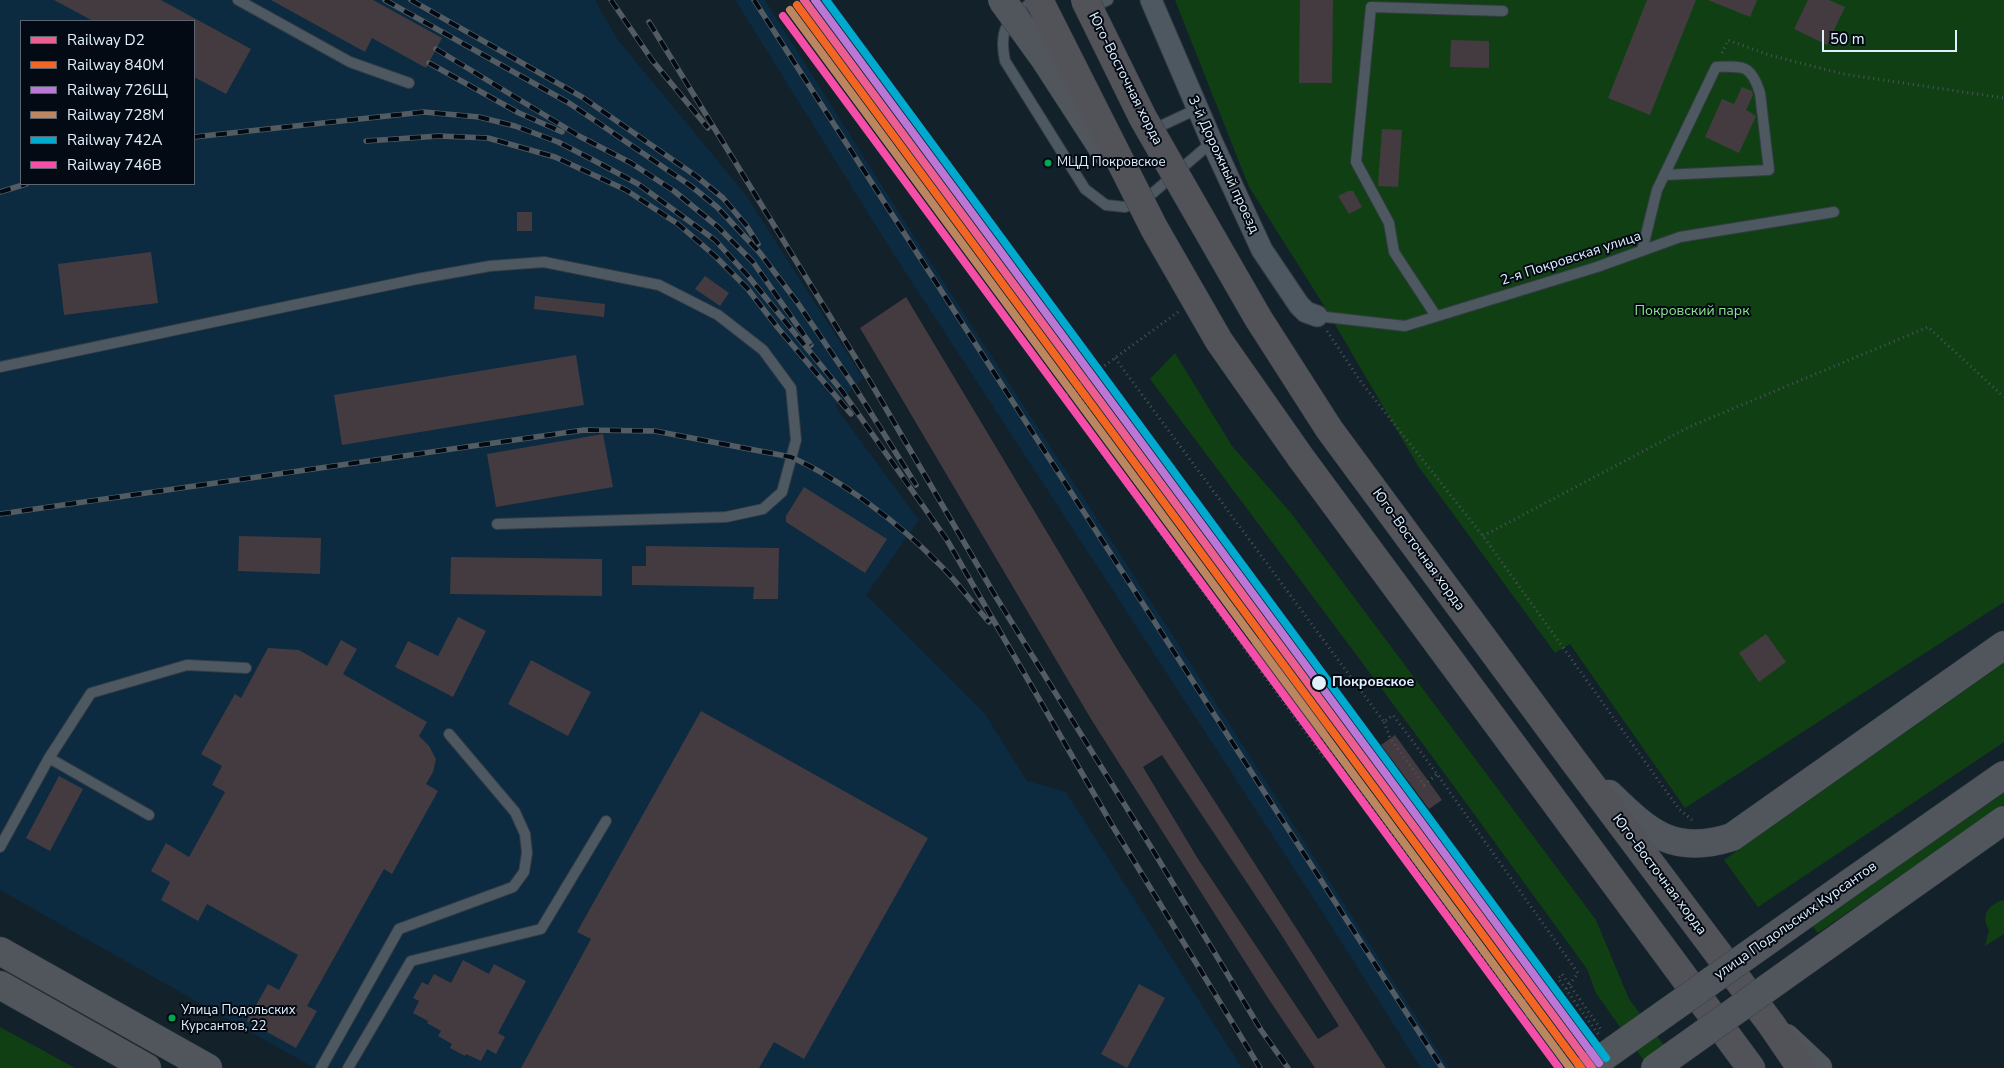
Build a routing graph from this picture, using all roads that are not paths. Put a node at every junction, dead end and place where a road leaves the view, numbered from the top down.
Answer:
1 (238, 0) edge
2 (1002, 0) edge
3 (1035, 0) edge
4 (1039, 0) edge
5 (1085, 0) edge
6 (1099, 0) edge
7 (1108, 0) edge
8 (1151, 0) edge
9 (1503, 11) dead end
10 (409, 83) dead end
11 (1197, 109) junction
12 (1143, 118) junction
13 (1212, 142) junction
14 (1664, 175) junction
15 (1834, 212) dead end
16 (1154, 228) junction
17 (1642, 251) junction
18 (1317, 316) joint
19 (1436, 316) junction
20 (0, 367) edge
21 (497, 524) dead end
22 (2004, 645) edge
23 (246, 668) dead end
24 (449, 734) dead end
25 (49, 758) junction
26 (1573, 760) junction
27 (2004, 776) edge
28 (149, 814) dead end
29 (2004, 820) edge
30 (606, 821) dead end
31 (0, 847) edge
32 (0, 951) edge
33 (0, 986) edge
34 (1771, 1024) junction
35 (1575, 1062) edge
36 (147, 1068) edge
37 (208, 1068) edge
38 (321, 1068) edge
39 (348, 1068) edge
40 (1654, 1068) edge
41 (1751, 1068) edge
42 (1801, 1068) edge
43 (1818, 1068) edge

1 - 10 lane
2 - 16 main road, bridge
3 - 13 lane
4 - 16 main road, bridge
5 - 12 main road, Юго-Восточная хорда, bridge
6 - 12 main road, bridge
7 - 11 lane
8 - 11 street, 3-й Дорожный проезд
9 - 19 lane
11 - 13 street, 3-й Дорожный проезд
12 - 26 main road, Юго-Восточная хорда, bridge
13 - 18 street, 3-й Дорожный проезд
14 - 14 lane
14 - 17 lane
15 - 17 lane, 2-я Покровская улица
16 - 41 main road, bridge
17 - 19 lane, 2-я Покровская улица
18 - 19 lane, 2-я Покровская улица
20 - 21 lane
22 - 26 main road
23 - 25 lane
24 - 38 lane
25 - 28 lane
25 - 31 lane
26 - 34 main road, Юго-Восточная хорда
27 - 35 main road, улица Подольских Курсантов, bridge
29 - 40 main road, bridge
30 - 39 lane
32 - 37 main road
33 - 36 main road
34 - 42 main road, Юго-Восточная хорда
34 - 43 main road

